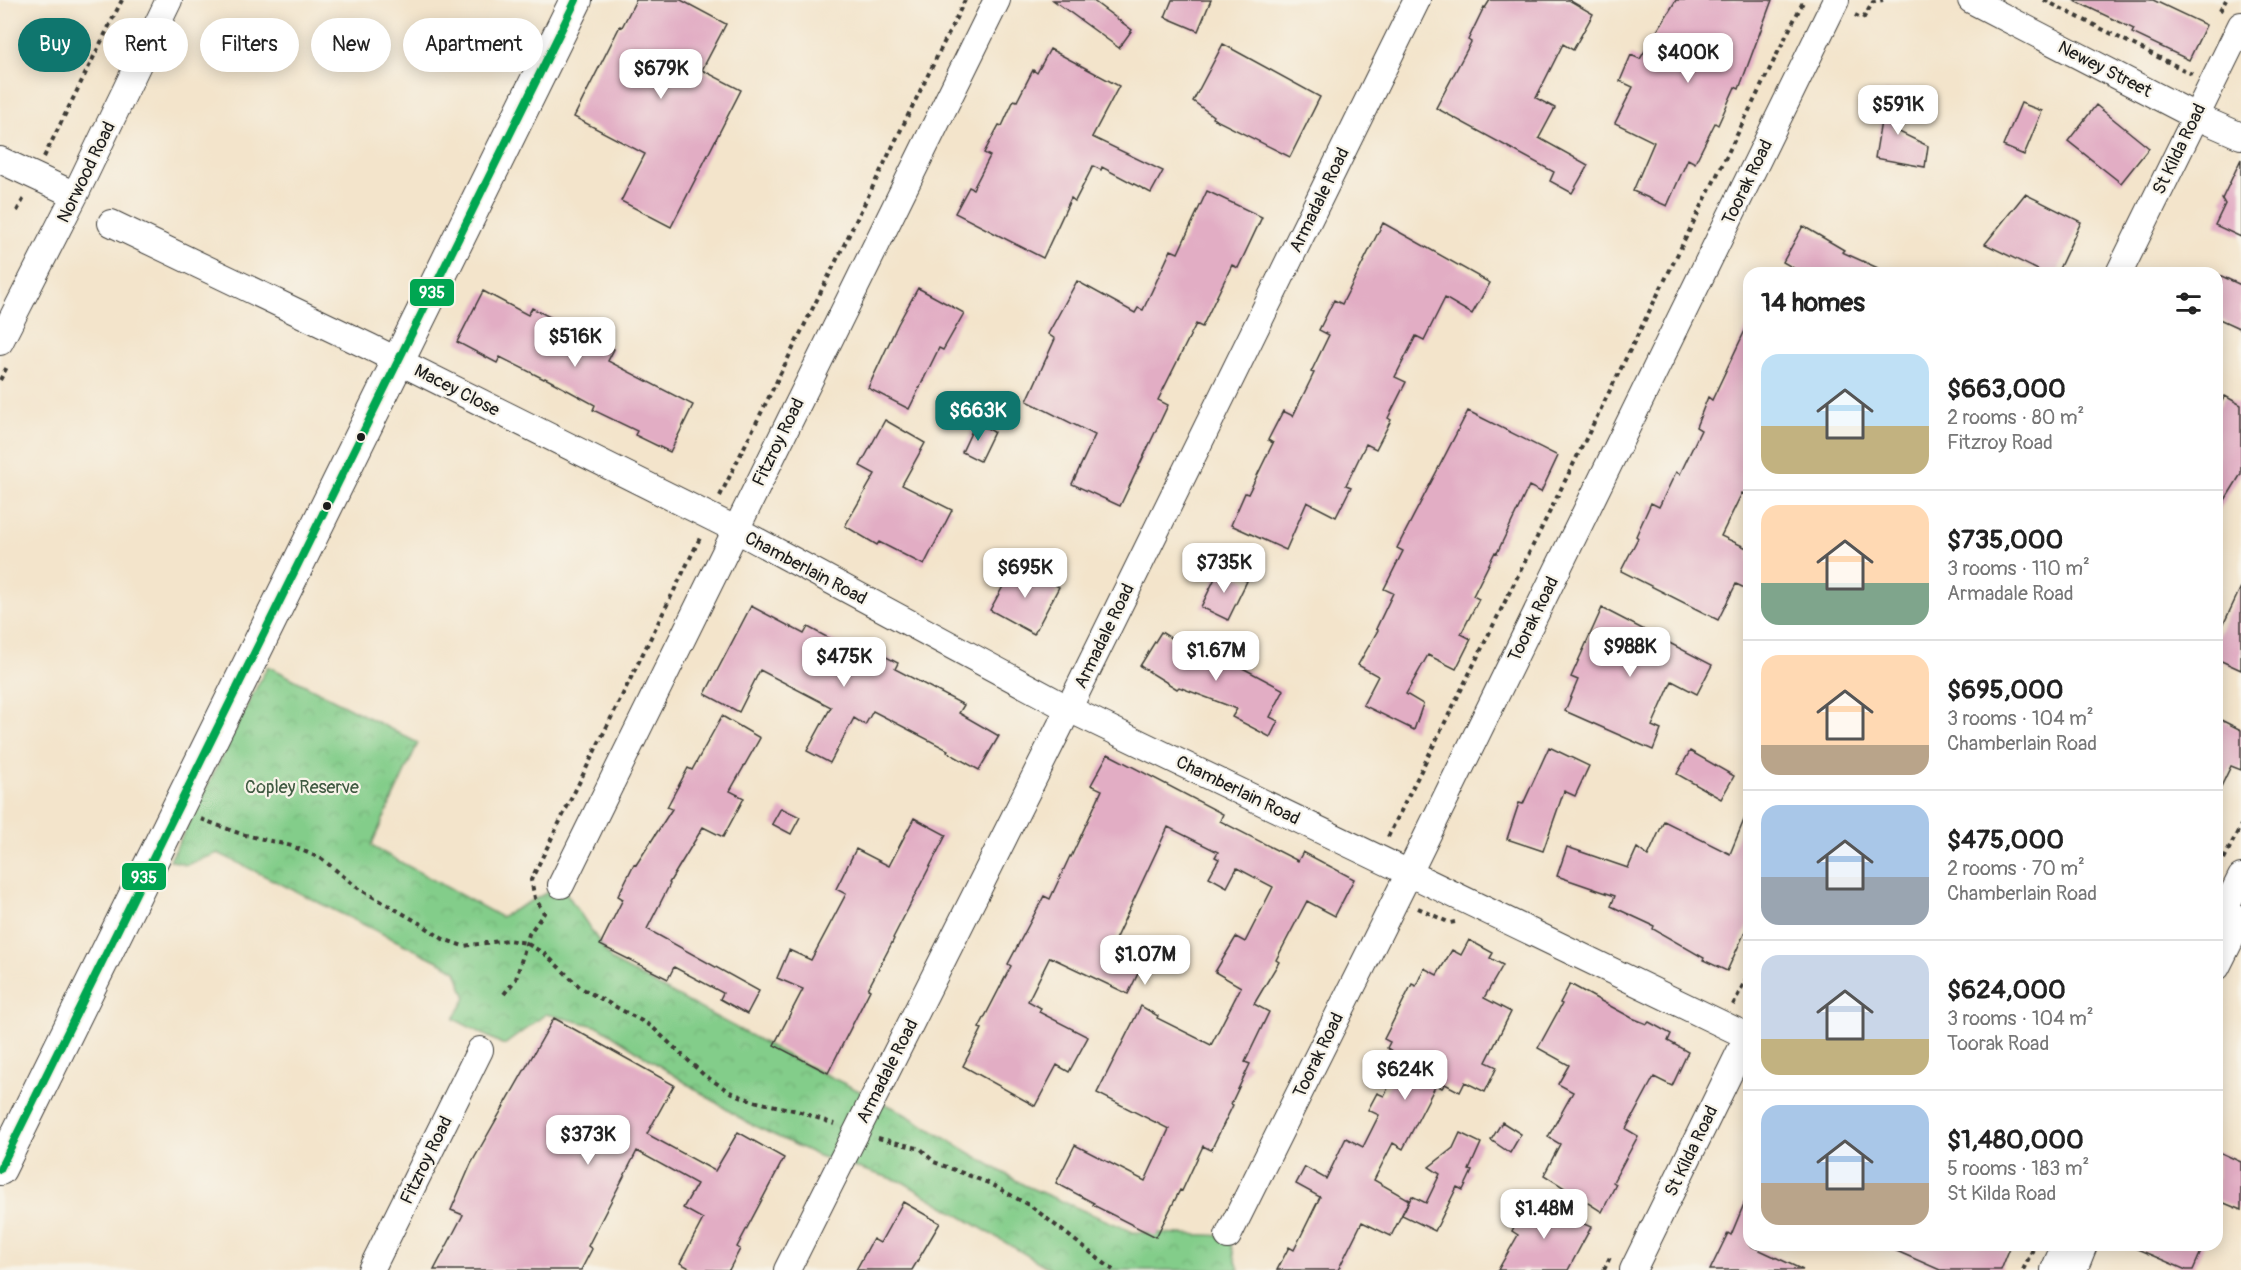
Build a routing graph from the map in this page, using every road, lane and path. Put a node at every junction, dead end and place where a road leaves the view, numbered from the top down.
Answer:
1 (122, 0) edge
2 (169, 0) edge
3 (576, 0) edge
4 (965, 0) edge
5 (997, 0) edge
6 (1417, 0) edge
7 (1804, 0) edge
8 (1836, 0) edge
9 (1971, 0) edge
10 (2044, 0) edge
11 (2241, 25) edge
12 (2212, 83) junction
13 (2195, 116) junction
14 (2241, 136) edge
15 (0, 160) edge
16 (35, 176) junction
17 (75, 195) junction
18 (17, 212) dead end
19 (111, 224) dead end
20 (2122, 267) edge
21 (0, 342) edge
22 (399, 361) junction
23 (710, 517) junction
24 (735, 529) junction
25 (1069, 709) junction
26 (178, 811) junction
27 (2241, 825) edge
28 (1378, 858) junction
29 (2231, 870) edge
30 (1409, 873) junction
31 (561, 885) dead end
32 (2223, 901) edge
33 (2241, 919) edge
34 (525, 943) junction
35 (2223, 955) edge
36 (504, 994) dead end
37 (1743, 1033) edge
38 (1743, 1045) edge
39 (480, 1050) dead end
40 (833, 1124) dead end
41 (884, 1139) dead end
42 (0, 1169) edge
43 (1228, 1236) dead end
44 (2032, 1251) edge
45 (371, 1270) edge
46 (787, 1270) edge
47 (1113, 1270) edge
48 (1633, 1270) edge
49 (2023, 1270) edge

1 - 16 path
2 - 17 street, Norwood Road
3 - 22 street
4 - 23 path
5 - 24 street, Fitzroy Road
6 - 25 street, Armadale Road
7 - 28 path
8 - 30 street, Toorak Road
9 - 13 street, Newey Street
10 - 12 path
11 - 12 street, St Kilda Road
12 - 13 street, St Kilda Road
13 - 14 street, Newey Street
13 - 20 street, St Kilda Road
15 - 16 street
16 - 17 street
16 - 18 path
17 - 21 street, Norwood Road
19 - 22 street, Macey Close
22 - 23 street, Macey Close
22 - 26 street
23 - 24 street, Macey Close
23 - 34 path
24 - 25 street, Chamberlain Road
24 - 31 street, Fitzroy Road
25 - 28 street, Chamberlain Road
25 - 46 street, Armadale Road
26 - 34 path
26 - 42 street
27 - 29 path
28 - 30 street, Chamberlain Road
29 - 32 street
30 - 37 street, Chamberlain Road
30 - 43 street, Toorak Road
33 - 35 street
34 - 36 path
34 - 40 path
38 - 48 street, St Kilda Road
39 - 45 street, Fitzroy Road
41 - 47 path
44 - 49 path

